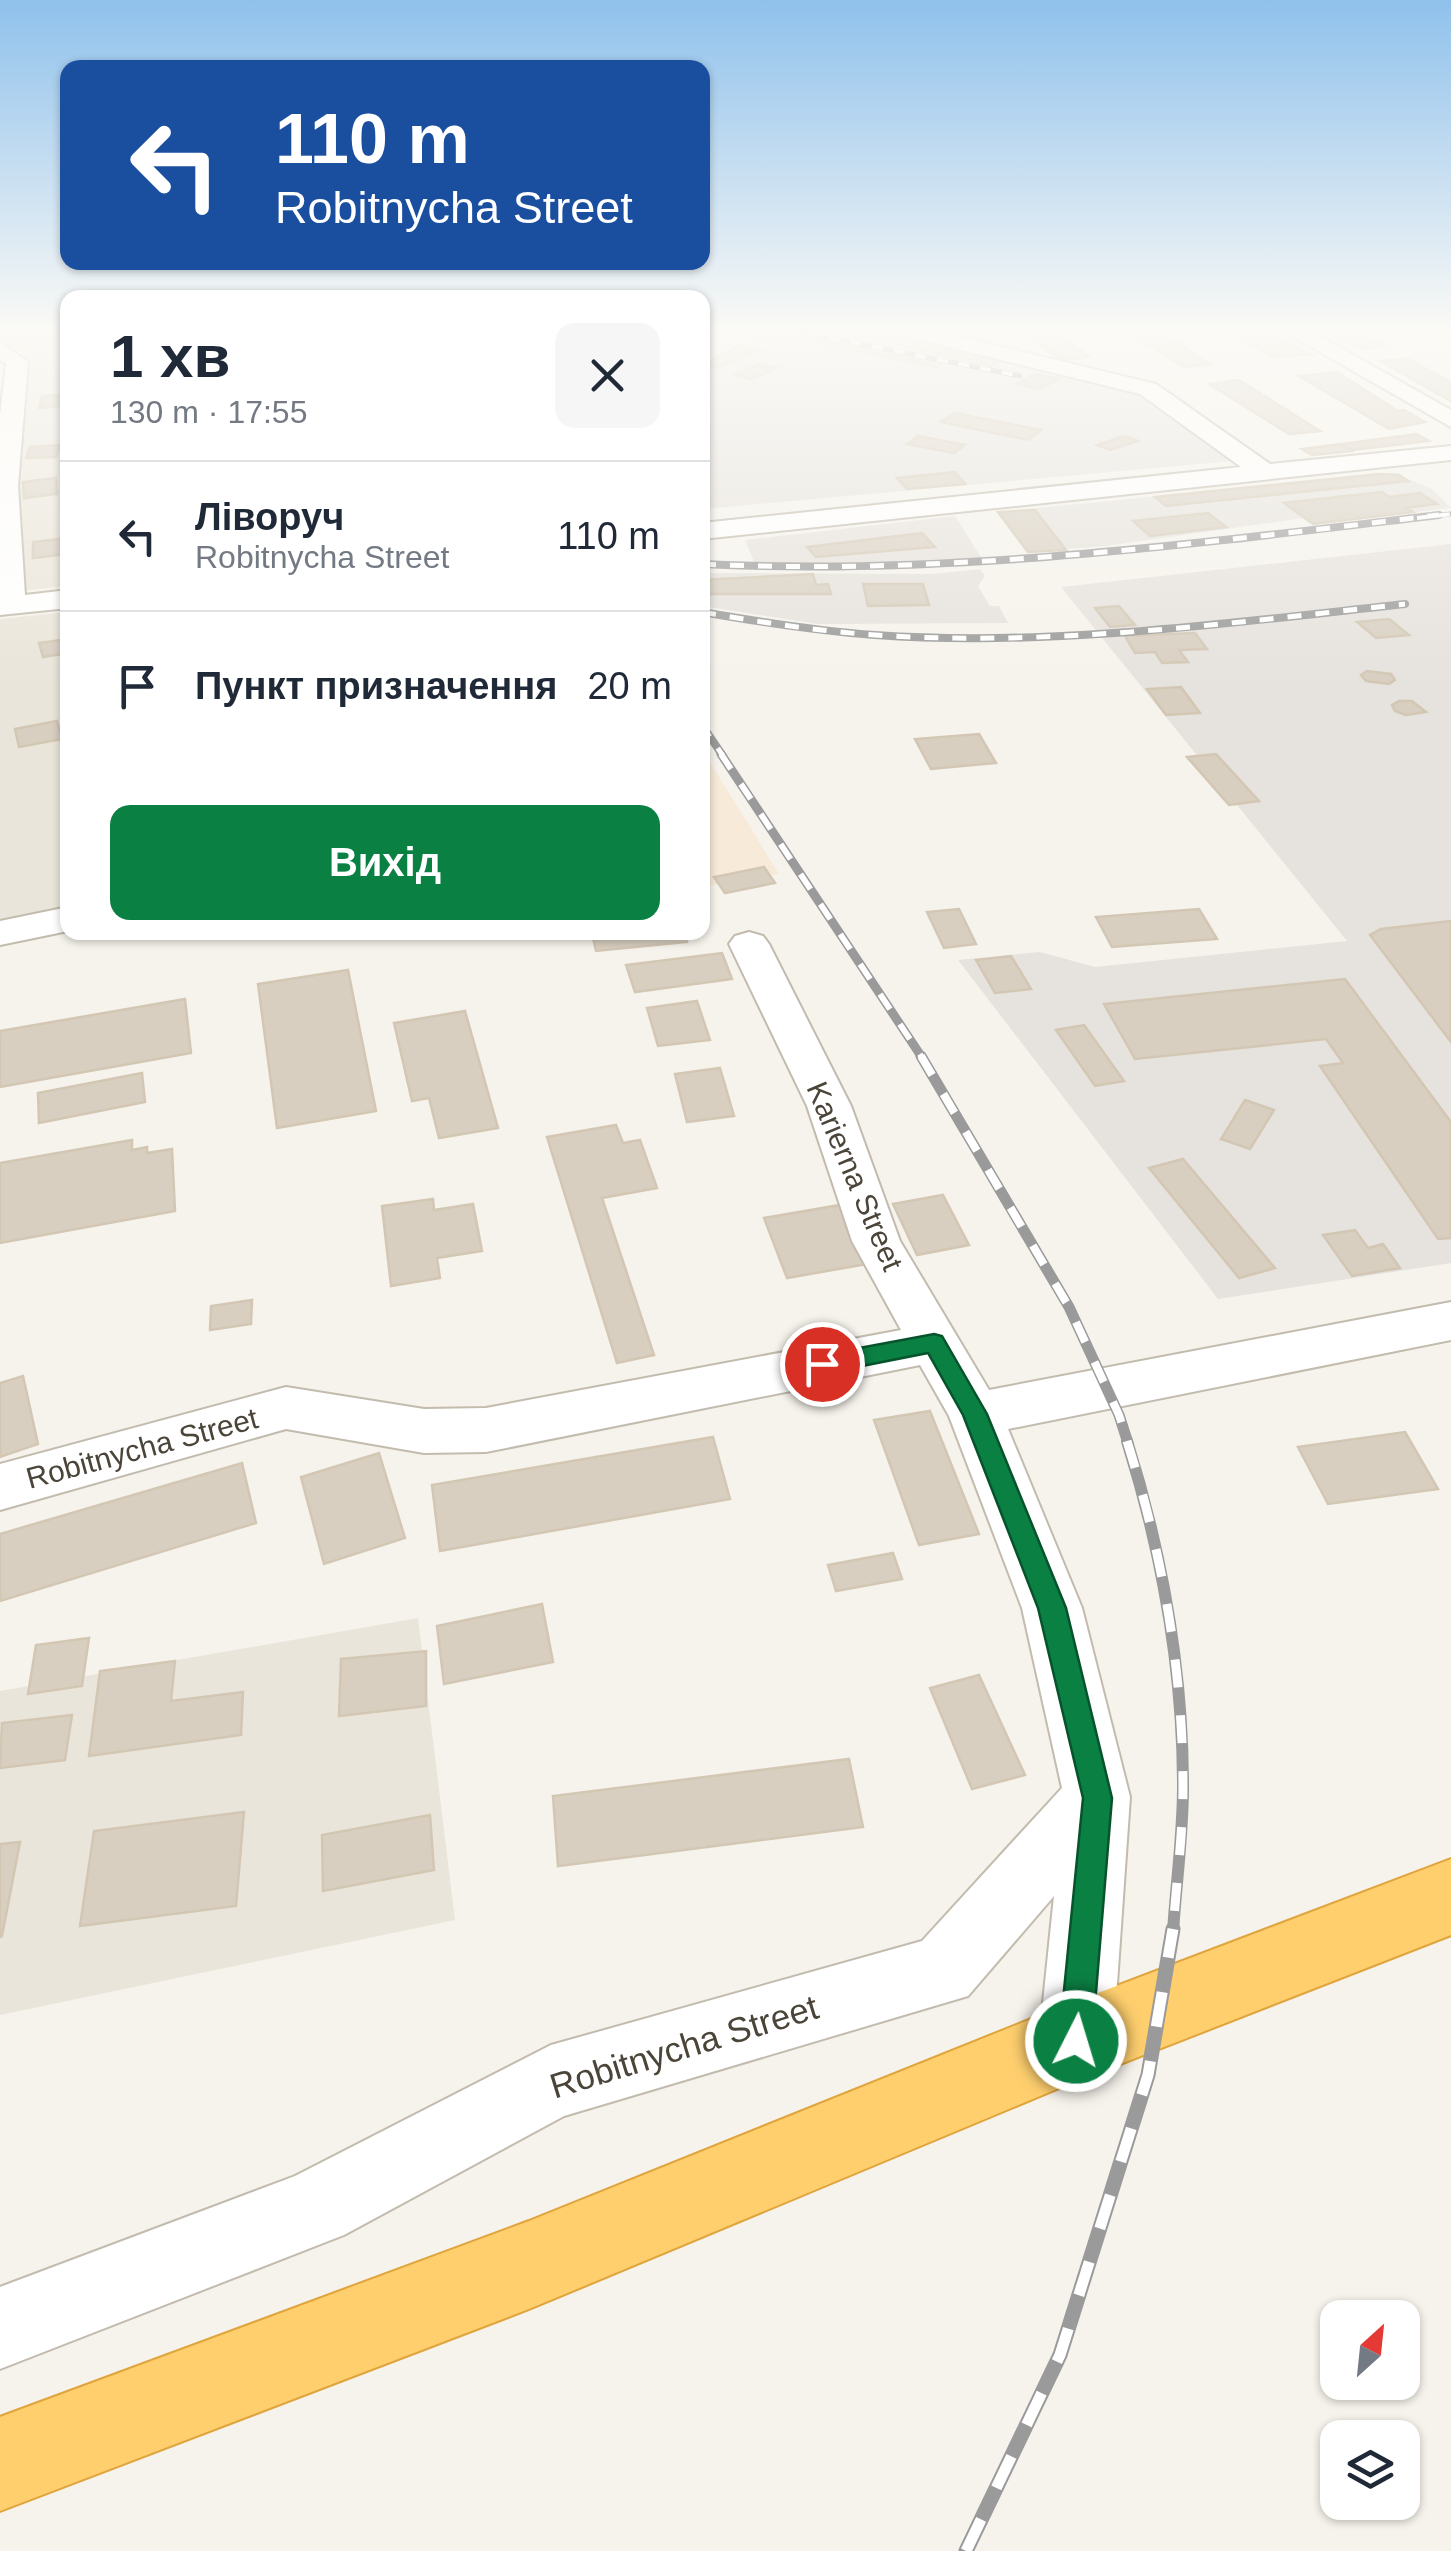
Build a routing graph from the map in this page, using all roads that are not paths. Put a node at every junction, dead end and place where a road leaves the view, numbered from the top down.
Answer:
1 (5, 448) edge
2 (1231, 448) edge
3 (1451, 453) edge
4 (1410, 457) junction
5 (1266, 473) junction
6 (1440, 484) dead end
7 (710, 531) edge
8 (60, 599) edge
9 (6, 605) edge
10 (60, 921) edge
11 (0, 932) edge
12 (748, 944) dead end
13 (1451, 1321) edge
14 (934, 1343) junction
15 (975, 1414) junction
16 (0, 1487) edge
17 (1098, 1798) junction
18 (1451, 1897) edge
19 (1076, 2041) junction
20 (0, 2328) edge
21 (0, 2464) edge

1 - 9 street
2 - 5 street
3 - 4 street
4 - 5 street
4 - 6 street
5 - 7 street
8 - 9 street
10 - 11 street
12 - 14 street, Karierna Street
13 - 15 street
14 - 15 street, Karierna Street
14 - 16 street, Robitnycha Street
15 - 17 street, Karierna Street
17 - 19 street, Karierna Street
17 - 20 street, Robitnycha Street
18 - 19 highway
19 - 21 highway

